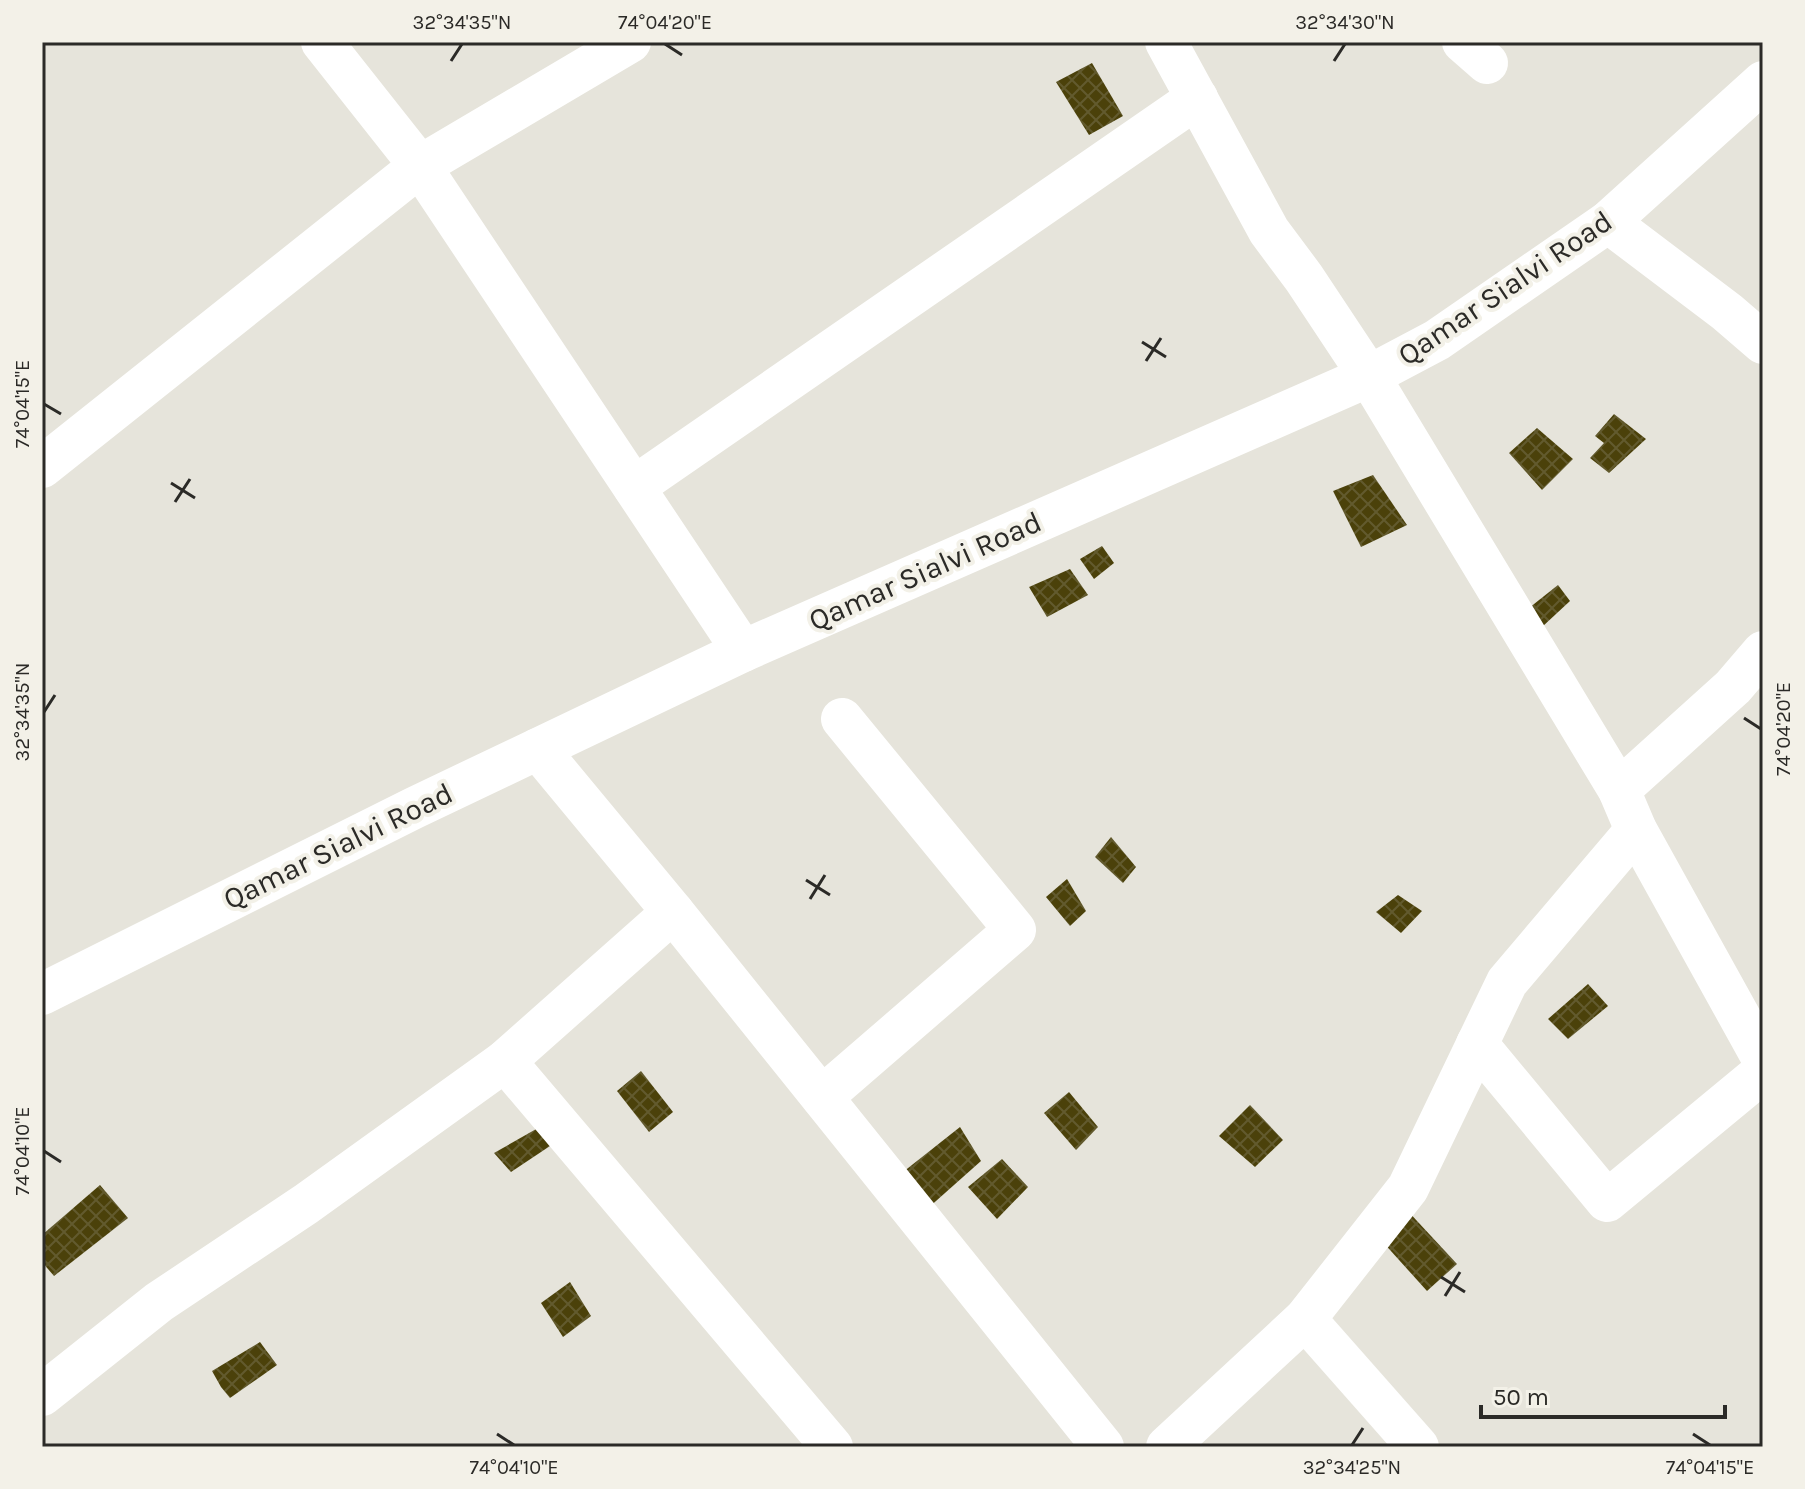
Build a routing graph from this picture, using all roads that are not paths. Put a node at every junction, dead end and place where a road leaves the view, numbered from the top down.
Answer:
1 (322, 42) edge
2 (630, 42) edge
3 (1166, 42) edge
4 (1763, 82) edge
5 (1197, 98) junction
6 (420, 166) junction
7 (1608, 222) junction
8 (1763, 343) edge
9 (1369, 376) junction
10 (42, 467) edge
11 (634, 487) junction
12 (743, 651) junction
13 (1763, 652) edge
14 (842, 719) dead end
15 (538, 749) junction
16 (1619, 790) junction
17 (1636, 830) junction
18 (673, 912) junction
19 (42, 994) edge
20 (1477, 1044) junction
21 (1763, 1059) edge
22 (505, 1061) junction
23 (1763, 1072) edge
24 (822, 1097) junction
25 (1305, 1319) junction
26 (42, 1395) edge
27 (832, 1447) edge
28 (1103, 1447) edge
29 (1167, 1447) edge
30 (1418, 1447) edge

1 - 6 street
2 - 6 street
3 - 5 street
4 - 7 street, Qamar Sialvi Road
5 - 9 street
5 - 11 street
6 - 10 street
6 - 11 street
7 - 8 street
7 - 9 street, Qamar Sialvi Road
9 - 12 street, Qamar Sialvi Road
9 - 16 street
11 - 12 street
12 - 15 street, Qamar Sialvi Road
13 - 16 street
14 - 24 street
15 - 18 street
15 - 19 street, Qamar Sialvi Road
16 - 17 street
17 - 20 street
17 - 21 street
18 - 22 street
18 - 24 street
20 - 23 street
20 - 25 street
22 - 26 street
22 - 27 street
24 - 28 street
25 - 29 street
25 - 30 street

